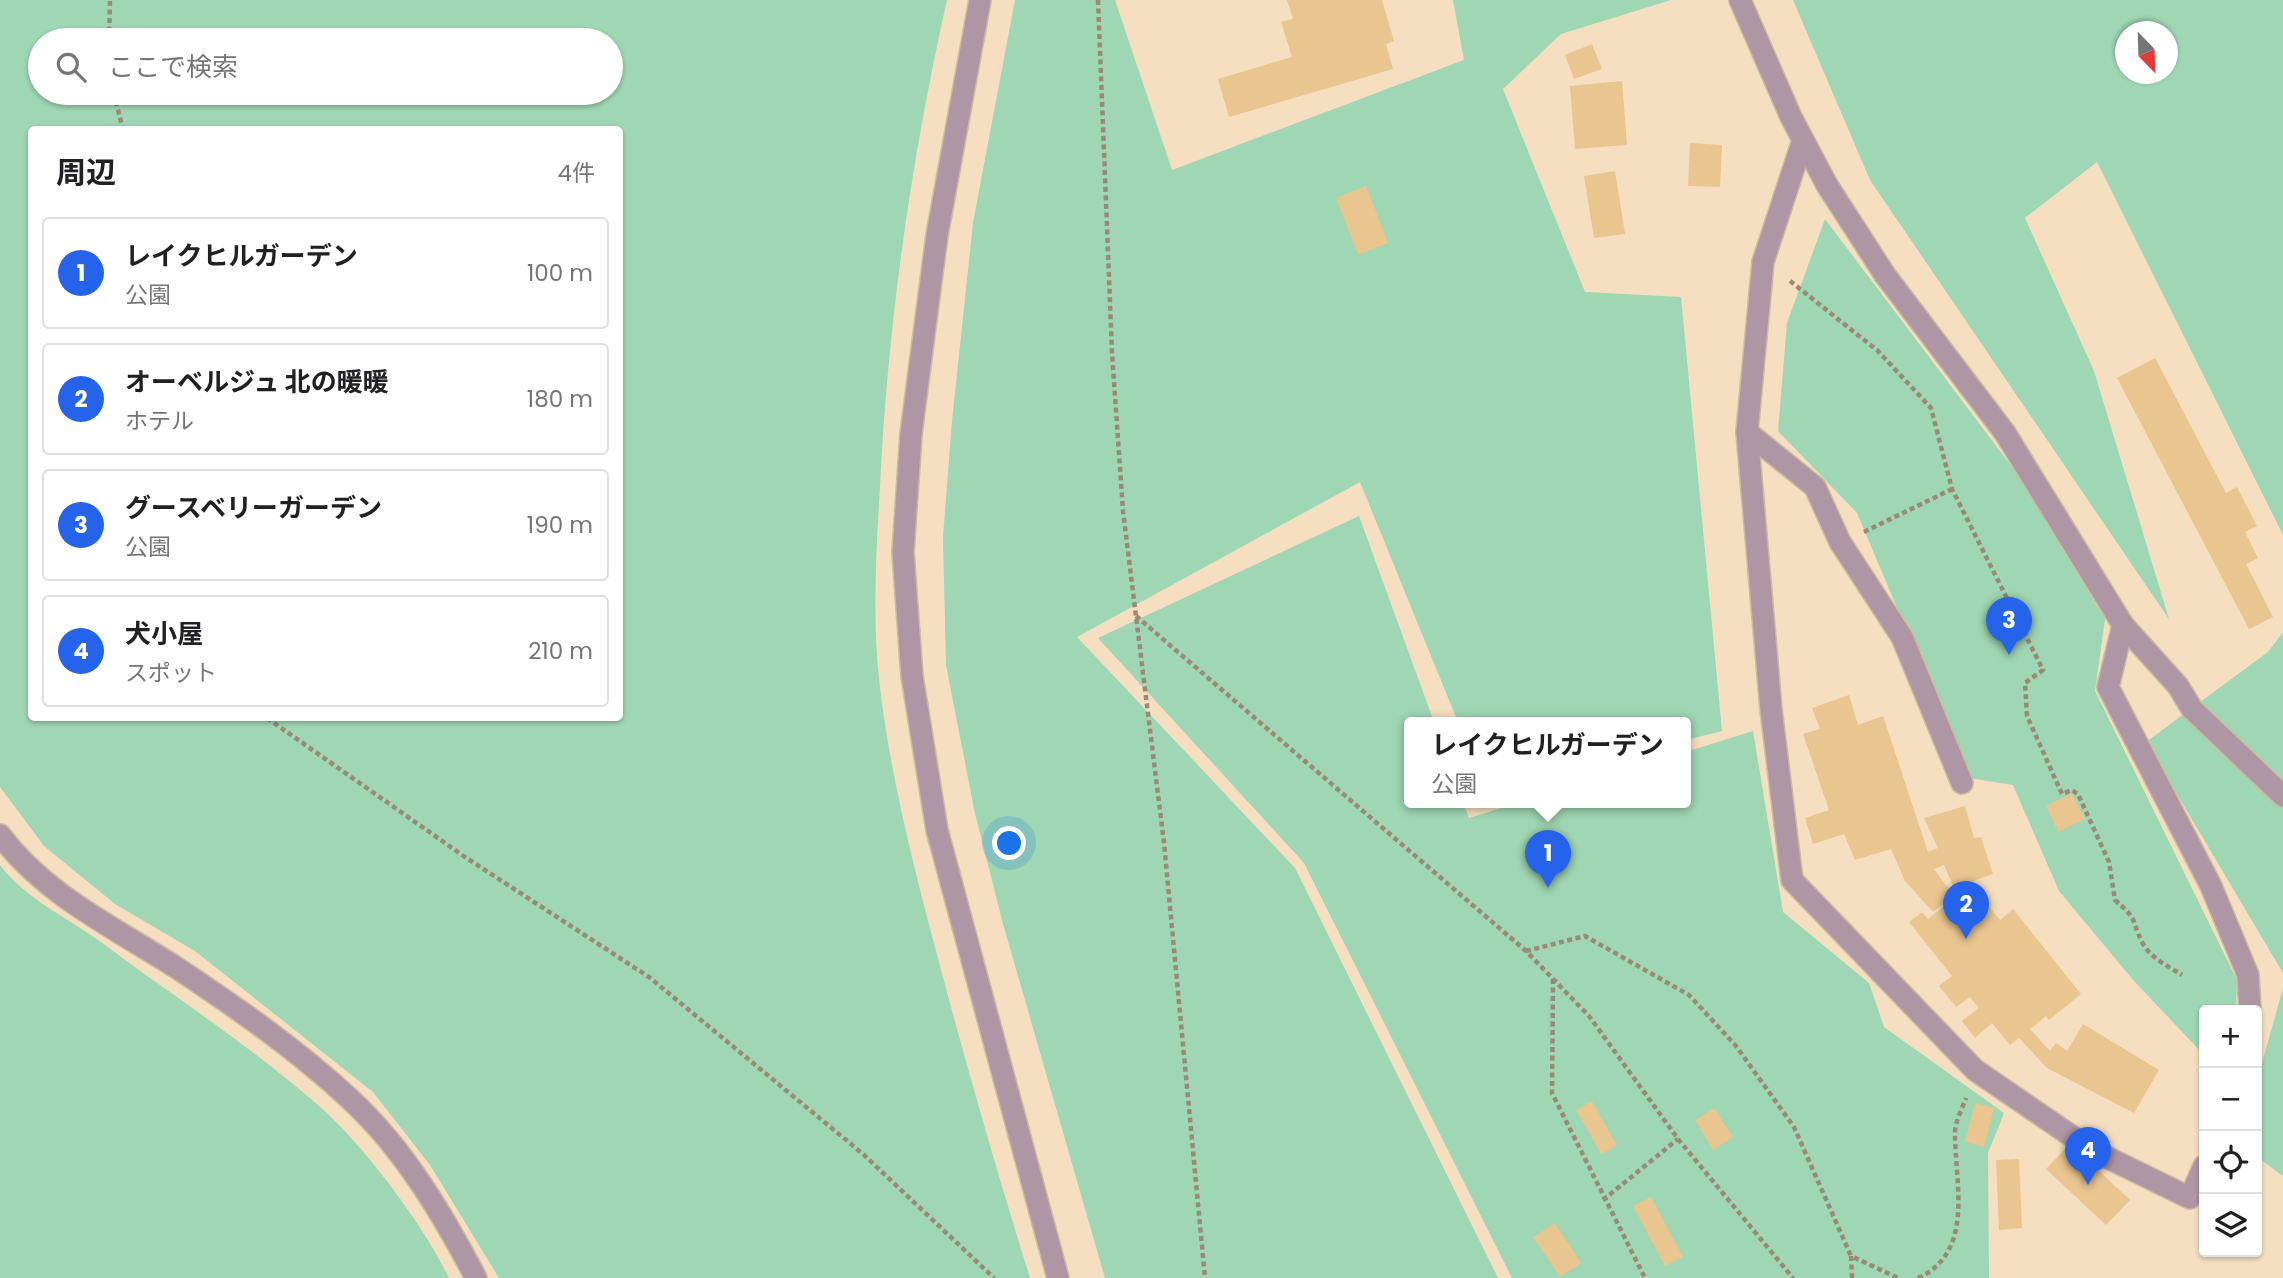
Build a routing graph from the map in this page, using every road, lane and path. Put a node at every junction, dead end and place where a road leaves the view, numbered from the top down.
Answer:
1 (110, 0) edge
2 (980, 0) edge
3 (1098, 0) edge
4 (1740, 0) edge
5 (109, 28) edge
6 (117, 105) edge
7 (122, 126) edge
8 (1803, 141) junction
9 (1763, 262) junction
10 (1747, 432) junction
11 (1952, 489) junction
12 (1885, 523) dead end
13 (1135, 615) junction
14 (2123, 625) junction
15 (271, 721) edge
16 (1962, 783) dead end
17 (2283, 796) edge
18 (0, 835) edge
19 (1526, 951) junction
20 (2182, 975) dead end
21 (1553, 978) junction
22 (2250, 1005) edge
23 (1975, 1070) junction
24 (1678, 1139) junction
25 (2199, 1177) edge
26 (1603, 1200) junction
27 (1851, 1256) junction
28 (476, 1278) edge
29 (994, 1278) edge
30 (1058, 1278) edge
31 (1205, 1278) edge
32 (1645, 1278) edge
33 (1793, 1278) edge
34 (1852, 1278) edge
35 (1898, 1278) edge
36 (1918, 1278) edge

1 - 5 path
2 - 30 street
3 - 13 path
4 - 8 street
6 - 7 path
8 - 9 street
8 - 14 street
9 - 10 street
9 - 11 path
10 - 16 street
10 - 23 street
11 - 12 path
11 - 20 path
13 - 19 path
13 - 31 path
14 - 17 street
14 - 22 street
15 - 29 path
18 - 28 street
19 - 21 path
19 - 27 path
21 - 24 path
21 - 26 path
23 - 25 street
23 - 36 path
24 - 26 path
24 - 33 path
26 - 32 path
27 - 34 path
27 - 35 path

